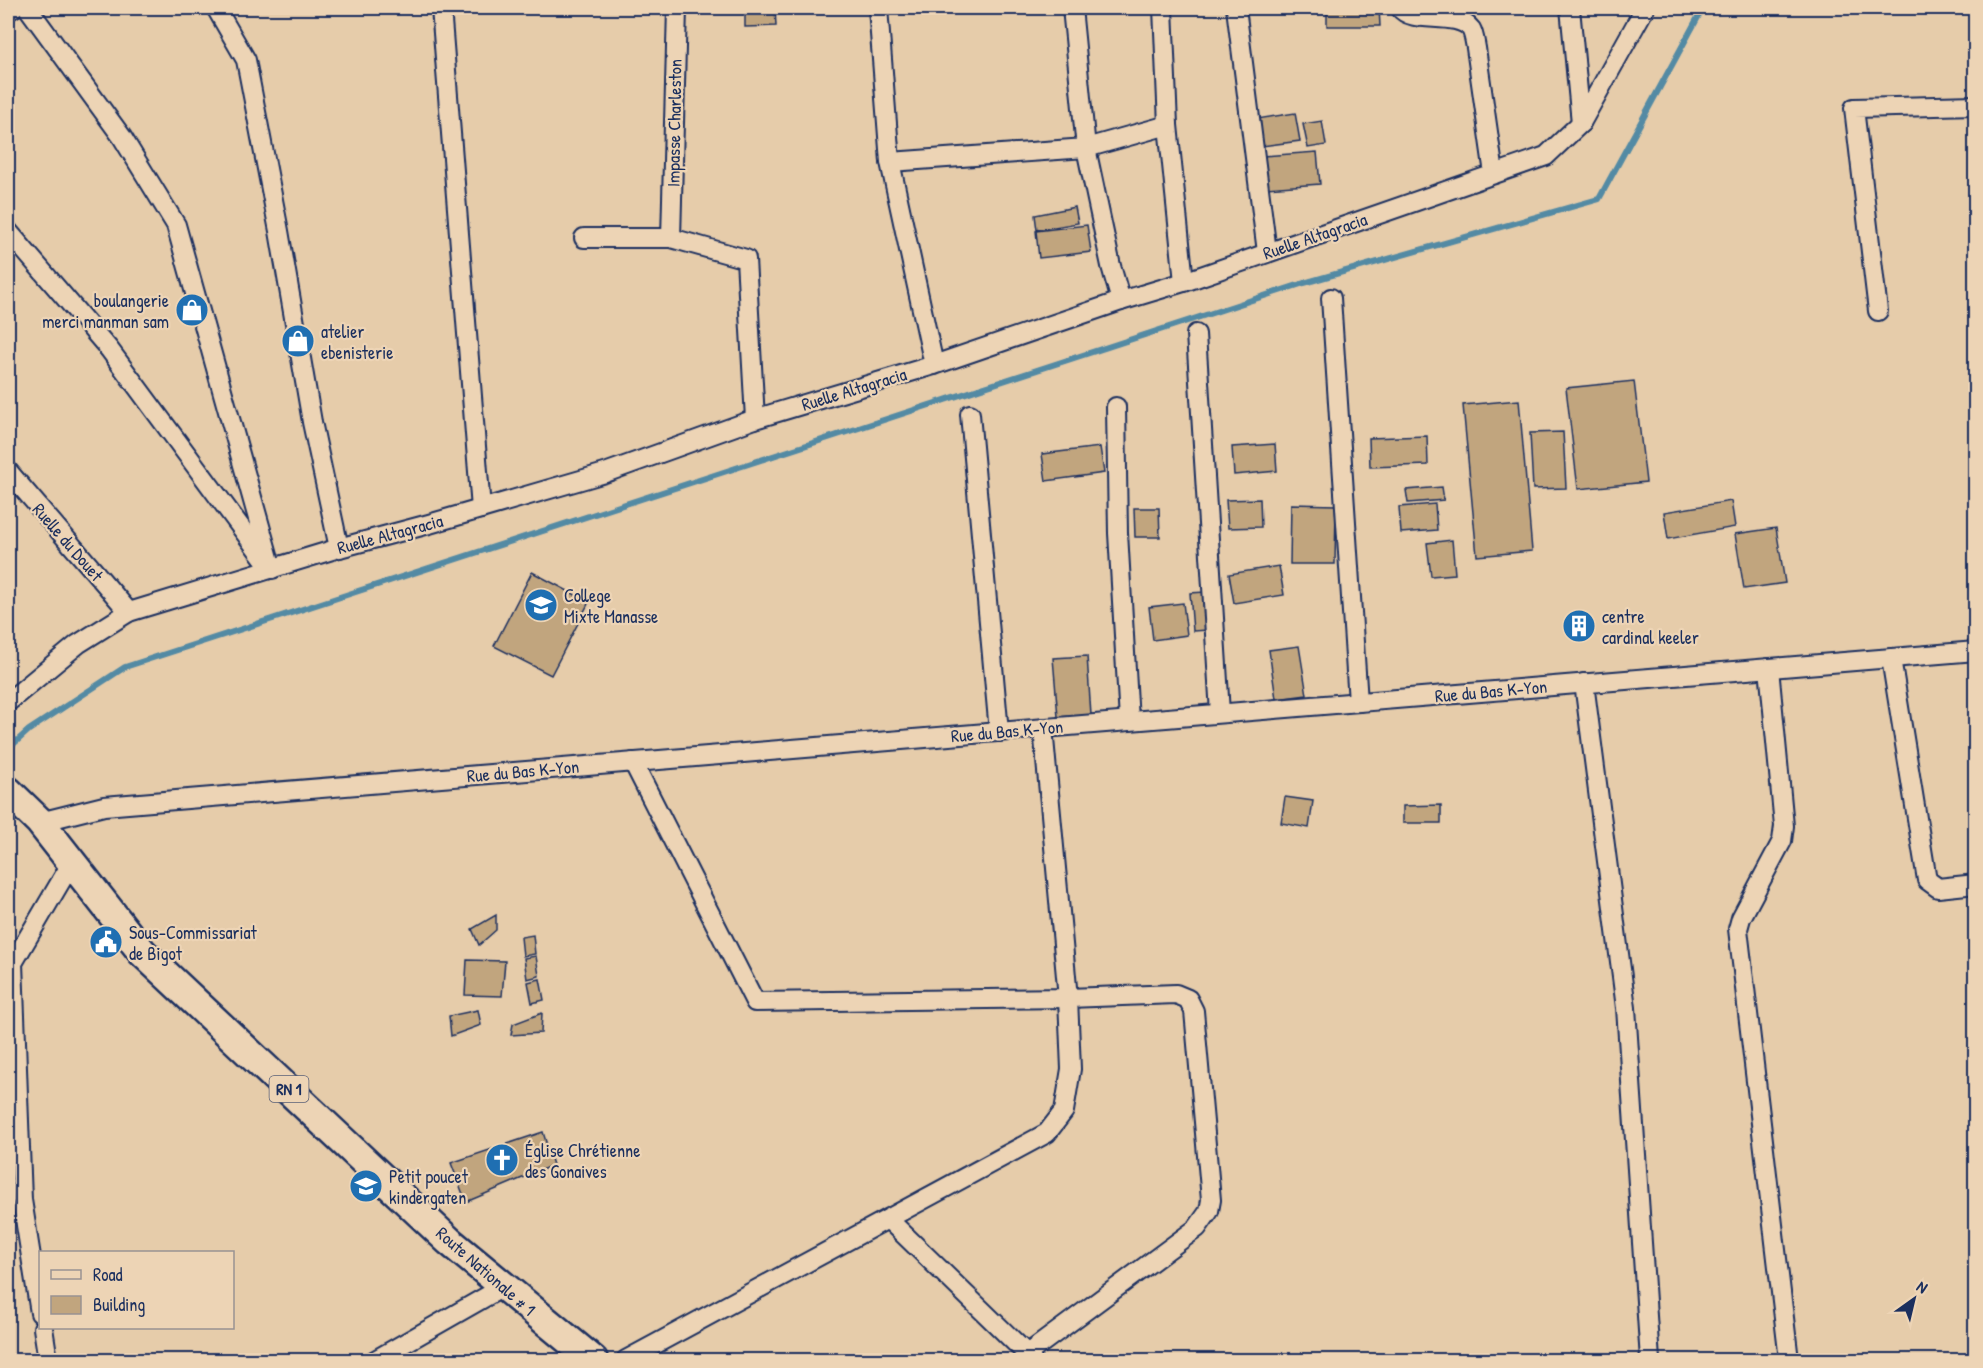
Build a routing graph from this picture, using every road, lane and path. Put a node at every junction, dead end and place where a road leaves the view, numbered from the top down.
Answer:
1 (13, 8) edge
2 (28, 8) edge
3 (216, 8) edge
4 (441, 8) edge
5 (676, 8) edge
6 (878, 8) edge
7 (1072, 8) edge
8 (1163, 8) edge
9 (1236, 8) edge
10 (1400, 8) edge
11 (1570, 8) edge
12 (1645, 8) edge
13 (8, 11) edge
14 (1976, 105) edge
15 (1581, 123) junction
16 (1168, 125) junction
17 (1086, 148) junction
18 (890, 162) junction
19 (1494, 174) junction
20 (8, 231) edge
21 (584, 238) dead end
22 (671, 238) junction
23 (1268, 252) junction
24 (1184, 282) junction
25 (1331, 298) dead end
26 (1121, 301) junction
27 (1878, 311) dead end
28 (1196, 334) dead end
29 (934, 365) junction
30 (1116, 407) dead end
31 (970, 414) dead end
32 (755, 419) junction
33 (8, 471) edge
34 (482, 509) junction
35 (339, 548) junction
36 (272, 569) junction
37 (129, 612) junction
38 (1976, 651) edge
39 (1891, 658) junction
40 (1768, 668) junction
41 (1584, 683) junction
42 (8, 702) edge
43 (1358, 702) junction
44 (1220, 713) junction
45 (1129, 721) junction
46 (1043, 728) junction
47 (999, 732) junction
48 (633, 762) junction
49 (8, 792) edge
50 (40, 822) junction
51 (71, 864) junction
52 (1976, 884) edge
53 (1068, 998) junction
54 (15, 1201) edge
55 (888, 1219) junction
56 (503, 1287) junction
57 (39, 1309) edge
58 (43, 1329) edge
59 (1030, 1358) edge
60 (48, 1360) edge
61 (375, 1360) edge
62 (592, 1360) edge
63 (626, 1360) edge
64 (1650, 1360) edge
65 (1789, 1360) edge

1 - 13 street
2 - 36 street
3 - 35 street
4 - 34 street
5 - 22 street, Impasse Charleston
6 - 18 street
7 - 17 street
8 - 16 street
9 - 23 street
10 - 19 street
11 - 15 street
12 - 15 street, Ruelle Altagracia
14 - 27 street
15 - 19 street, Ruelle Altagracia
16 - 17 street
16 - 24 street
17 - 18 street
17 - 26 street
18 - 29 street
19 - 23 street, Ruelle Altagracia
20 - 36 street
21 - 22 street
22 - 32 street
23 - 24 street, Ruelle Altagracia
24 - 26 street, Ruelle Altagracia
25 - 43 street
26 - 29 street, Ruelle Altagracia
28 - 44 street
29 - 32 street, Ruelle Altagracia
30 - 45 street
31 - 47 street
32 - 34 street, Ruelle Altagracia
33 - 37 street, Ruelle du Douet
34 - 35 street, Ruelle Altagracia
35 - 36 street, Ruelle Altagracia
36 - 37 street, Ruelle Altagracia
37 - 42 street, Ruelle Altagracia
38 - 39 street, Rue du Bas K-Yon
39 - 40 street, Rue du Bas K-Yon
39 - 52 street
40 - 41 street, Rue du Bas K-Yon
40 - 65 street
41 - 43 street, Rue du Bas K-Yon
41 - 64 street
43 - 44 street, Rue du Bas K-Yon
44 - 45 street, Rue du Bas K-Yon
45 - 46 street, Rue du Bas K-Yon
46 - 47 street, Rue du Bas K-Yon
46 - 53 street
47 - 48 street, Rue du Bas K-Yon
48 - 50 street, Rue du Bas K-Yon
48 - 53 street
49 - 50 main road, Route Nationale # 1 / RN 1
50 - 51 main road, Route Nationale # 1 / RN 1
51 - 54 street
51 - 56 main road, Route Nationale # 1 / RN 1
53 - 55 street
53 - 59 street
54 - 57 street
55 - 59 street
55 - 63 street
56 - 61 street
56 - 62 main road, Route Nationale # 1 / RN 1
58 - 60 street

